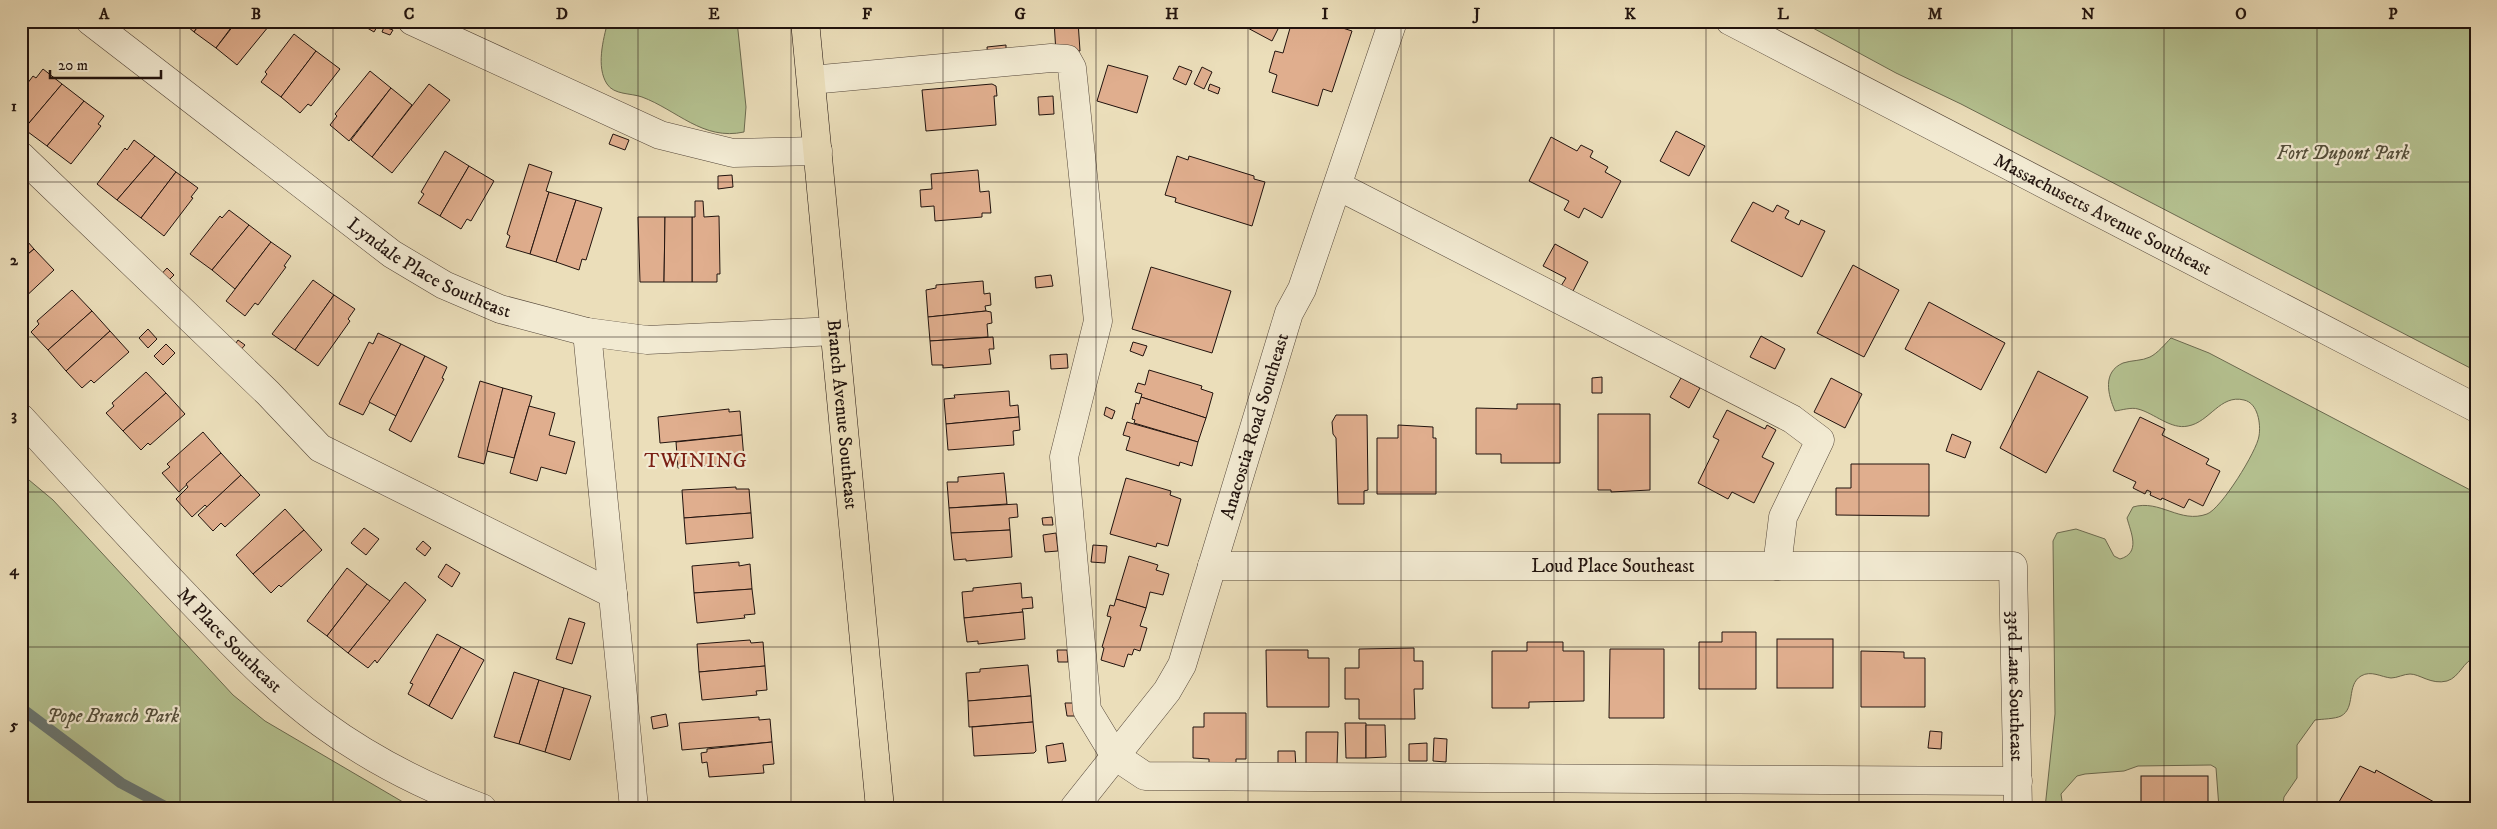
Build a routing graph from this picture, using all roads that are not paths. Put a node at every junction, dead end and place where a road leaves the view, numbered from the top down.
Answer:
1 (90, 21) edge
2 (412, 21) edge
3 (805, 21) edge
4 (1393, 21) edge
5 (1730, 21) edge
6 (811, 80) junction
7 (818, 151) junction
8 (21, 156) edge
9 (1338, 186) junction
10 (835, 330) junction
11 (587, 332) junction
12 (2476, 408) edge
13 (21, 418) edge
14 (1212, 566) junction
15 (1776, 566) junction
16 (2014, 566) joint
17 (613, 594) junction
18 (1115, 756) junction
19 (2018, 781) junction
20 (482, 808) edge
21 (634, 808) edge
22 (880, 808) edge
23 (1074, 808) edge
24 (2018, 808) edge

1 - 11 street, Lyndale Place Southeast
2 - 7 street
3 - 6 main road, Branch Avenue Southeast
4 - 9 street, Anacostia Road Southeast
5 - 12 street, Massachusetts Avenue Southeast
6 - 7 main road, Branch Avenue Southeast
6 - 18 street
7 - 10 main road, Branch Avenue Southeast
8 - 17 street
9 - 14 street, Anacostia Road Southeast
9 - 15 street
10 - 11 street, Lyndale Place Southeast
10 - 22 main road, Branch Avenue Southeast
11 - 17 street
13 - 20 street, M Place Southeast
14 - 15 street, Loud Place Southeast
14 - 18 street, Anacostia Road Southeast
15 - 16 street, Loud Place Southeast
16 - 19 street, 33rd Lane Southeast
17 - 21 street
18 - 19 street
18 - 23 street, Anacostia Road Southeast
19 - 24 street, 33rd Lane Southeast

